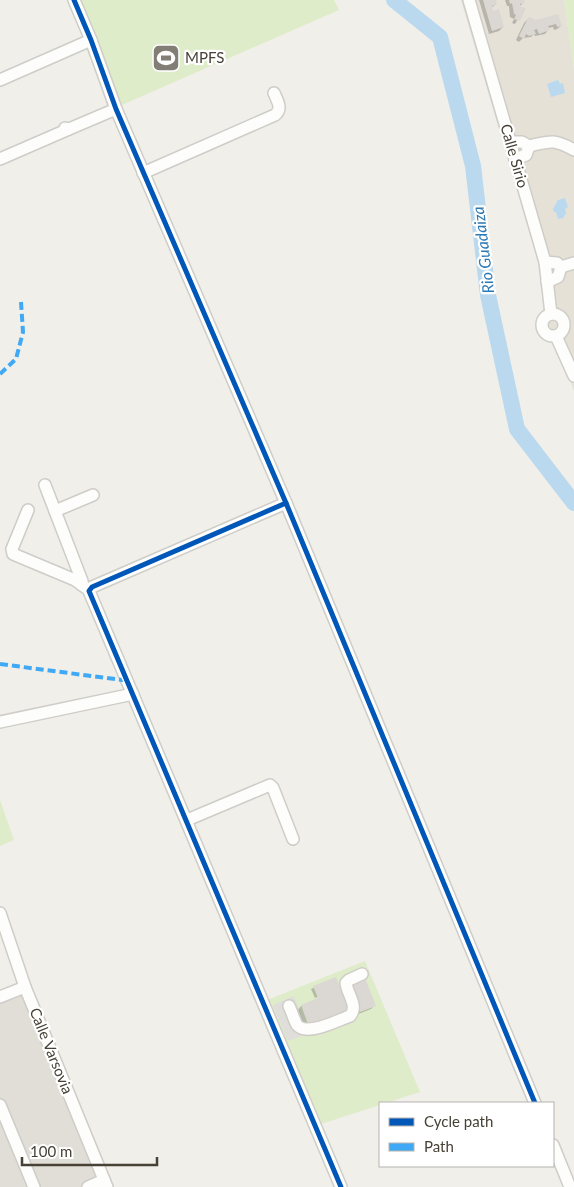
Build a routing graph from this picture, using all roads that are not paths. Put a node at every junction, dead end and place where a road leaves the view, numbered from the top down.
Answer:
1 (74, 0) edge
2 (469, 0) edge
3 (91, 40) junction
4 (0, 80) edge
5 (274, 93) dead end
6 (116, 109) junction
7 (511, 142) junction
8 (529, 146) junction
9 (574, 150) edge
10 (515, 158) junction
11 (0, 159) edge
12 (143, 173) junction
13 (545, 262) junction
14 (574, 264) edge
15 (561, 267) junction
16 (547, 282) junction
17 (574, 376) edge
18 (45, 485) dead end
19 (93, 495) dead end
20 (286, 503) junction
21 (28, 510) dead end
22 (55, 511) junction
23 (85, 587) junction
24 (133, 694) junction
25 (0, 722) edge
26 (186, 820) junction
27 (293, 839) dead end
28 (0, 914) edge
29 (362, 974) dead end
30 (25, 987) junction
31 (0, 997) edge
32 (290, 1006) dead end
33 (535, 1102) edge
34 (0, 1105) edge
35 (554, 1147) edge
36 (106, 1184) edge
37 (34, 1187) edge
38 (88, 1187) edge
39 (341, 1187) edge
40 (570, 1187) edge

1 - 3 street
2 - 7 street, Calle Sirio
3 - 4 street
3 - 6 street
5 - 12 street
6 - 11 street
6 - 12 street
7 - 8 street
7 - 10 street, Calle Sirio
8 - 9 street
8 - 10 street
10 - 13 street, Calle Sirio
12 - 20 street
13 - 15 street
13 - 16 street, Calle Sirio
14 - 15 street
15 - 16 street
16 - 17 street, Calle Sirio
18 - 22 street
19 - 22 street
20 - 23 street
20 - 33 street
21 - 23 street
22 - 23 street
23 - 24 street
24 - 25 street
24 - 26 street
26 - 27 street
26 - 39 street
28 - 30 street, Calle Varsovia
29 - 32 street
30 - 31 street
30 - 36 street, Calle Varsovia
34 - 37 street
35 - 40 street
36 - 38 street

